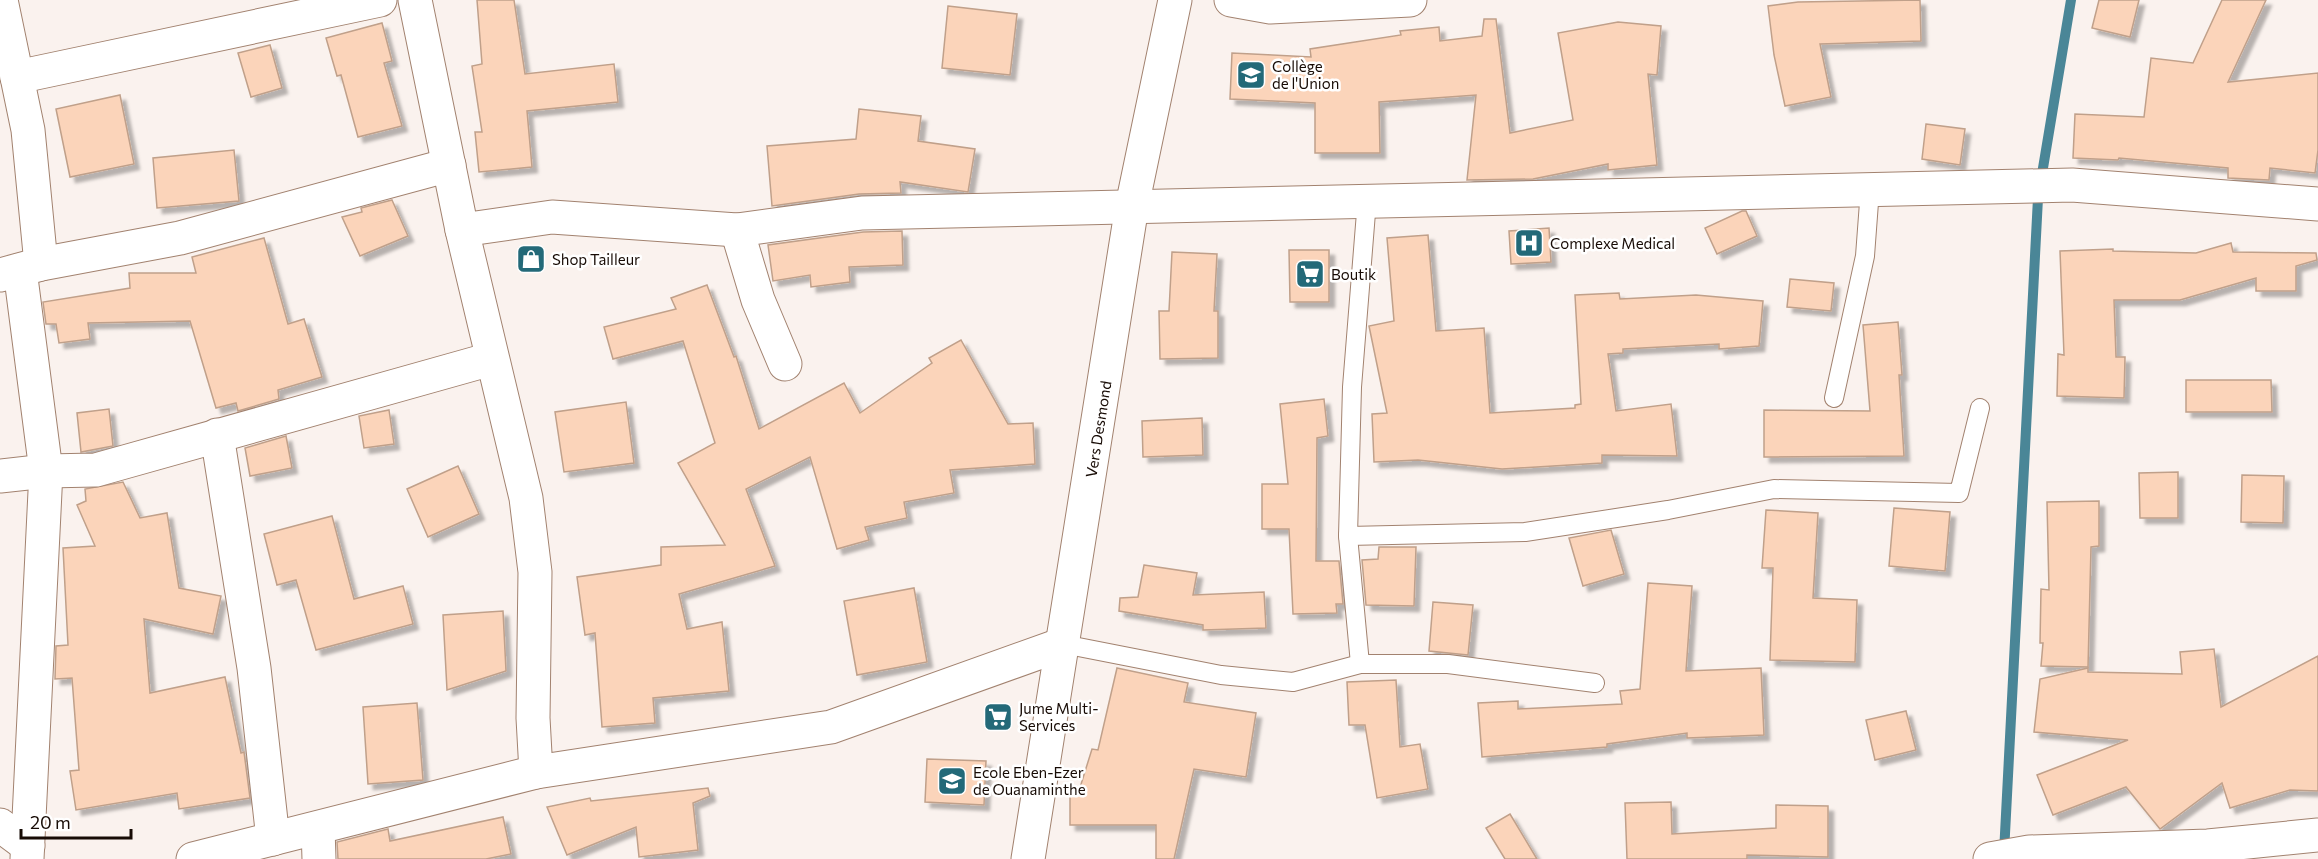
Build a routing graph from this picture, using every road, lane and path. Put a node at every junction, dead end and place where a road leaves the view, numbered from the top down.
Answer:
1 (1, 0) edge
2 (380, 0) edge
3 (415, 0) edge
4 (1175, 0) edge
5 (1231, 0) edge
6 (1410, 0) edge
7 (17, 76) junction
8 (449, 165) junction
9 (1870, 189) junction
10 (1367, 200) junction
11 (2318, 204) edge
12 (1132, 206) junction
13 (462, 230) junction
14 (737, 230) junction
15 (20, 270) edge
16 (491, 359) junction
17 (785, 364) dead end
18 (1834, 398) dead end
19 (1980, 408) dead end
20 (217, 435) junction
21 (46, 471) junction
22 (0, 476) edge
23 (1348, 536) junction
24 (1063, 644) junction
25 (1360, 664) junction
26 (1595, 683) dead end
27 (536, 772) junction
28 (0, 825) edge
29 (2318, 835) edge
30 (273, 839) junction
31 (319, 844) edge
32 (27, 852) edge
33 (2208, 852) edge
34 (2037, 854) edge
35 (1991, 858) edge
36 (192, 859) edge
37 (1028, 859) edge

1 - 7 street
2 - 7 street
3 - 8 street
4 - 12 street, Vers Desmond
5 - 6 street
7 - 15 street
8 - 13 street
8 - 15 street
9 - 10 street
9 - 11 street
9 - 18 lane
10 - 12 street
10 - 23 lane
12 - 14 street
12 - 24 street, Vers Desmond
13 - 14 street
13 - 16 street
14 - 17 street
15 - 21 street
16 - 20 street
16 - 27 street
19 - 23 lane
20 - 21 street
20 - 30 street
21 - 22 street
21 - 32 street
23 - 25 lane
24 - 25 lane
24 - 27 street
24 - 37 street, Vers Desmond
25 - 26 lane
27 - 31 street
28 - 32 street
29 - 33 street
30 - 31 street
30 - 36 street
33 - 34 street
34 - 35 street

